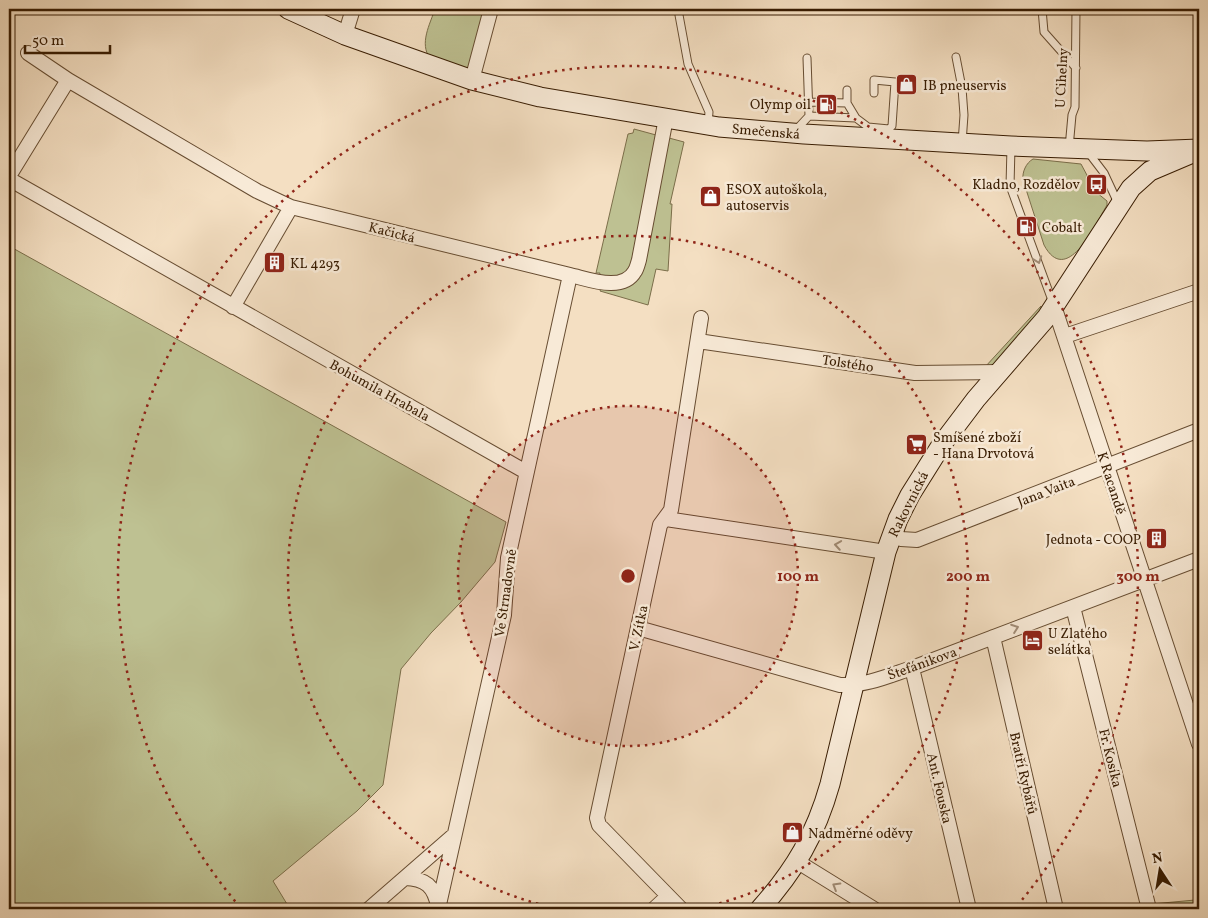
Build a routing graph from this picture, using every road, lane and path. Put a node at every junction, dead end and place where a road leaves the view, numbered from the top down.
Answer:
1 (288, 9) edge
2 (354, 9) edge
3 (491, 9) edge
4 (1042, 9) edge
5 (1076, 9) edge
6 (679, 15) dead end
7 (345, 35) junction
8 (28, 53) dead end
9 (956, 57) dead end
10 (807, 58) dead end
11 (1076, 68) junction
12 (68, 80) junction
13 (472, 80) junction
14 (847, 90) dead end
15 (874, 92) dead end
16 (809, 102) junction
17 (847, 103) junction
18 (809, 116) junction
19 (666, 118) junction
20 (856, 118) junction
21 (708, 125) junction
22 (867, 132) junction
23 (792, 133) junction
24 (962, 143) junction
25 (1011, 146) junction
26 (1078, 149) junction
27 (1199, 150) edge
28 (9, 177) edge
29 (291, 206) junction
30 (1119, 206) junction
31 (570, 275) junction
32 (1199, 291) edge
33 (1054, 306) junction
34 (233, 307) junction
35 (701, 318) dead end
36 (1065, 336) junction
37 (698, 341) junction
38 (999, 372) junction
39 (1199, 430) edge
40 (1107, 467) junction
41 (526, 472) junction
42 (666, 519) junction
43 (893, 532) junction
44 (886, 552) junction
45 (1199, 559) edge
46 (1144, 580) junction
47 (1073, 607) junction
48 (638, 628) junction
49 (993, 637) junction
50 (912, 668) junction
51 (854, 685) junction
52 (1199, 744) edge
53 (454, 834) junction
54 (798, 862) junction
55 (405, 878) junction
56 (668, 896) junction
57 (438, 908) edge
58 (369, 909) edge
59 (654, 909) edge
60 (681, 909) edge
61 (760, 909) edge
62 (874, 909) edge
63 (969, 909) edge
64 (1056, 909) edge
65 (1149, 909) edge

1 - 7 street, Smečenská
2 - 7 street
3 - 13 street
4 - 11 lane
5 - 11 lane, U Cihelny
6 - 21 lane
7 - 13 street, Smečenská
8 - 12 street, Kačická
9 - 24 lane
10 - 16 lane
11 - 26 lane, U Cihelny
12 - 28 street, Bohumila Hrabala
12 - 29 street, Kačická
13 - 19 street, Smečenská
14 - 17 lane
15 - 22 lane
16 - 17 lane
16 - 18 lane
17 - 20 lane
18 - 20 lane
18 - 23 lane
19 - 21 street, Smečenská
19 - 31 street, Kačická
20 - 22 lane
21 - 23 street, Smečenská
22 - 23 street, Smečenská
22 - 24 street, Smečenská
24 - 25 street, Smečenská
25 - 26 street, Smečenská
25 -> 33 lane
26 - 27 street, Smečenská
26 - 30 lane
27 - 30 street, Rakovnická
28 - 34 street, Bohumila Hrabala
29 - 31 street, Kačická
29 - 34 street
30 - 33 street, Rakovnická
31 - 41 street, Ve Strnadovně
32 - 36 street
33 - 36 street, K Racandě
33 - 38 street, Rakovnická
34 - 41 street, Bohumila Hrabala
35 - 37 street, V. Zítka
36 - 40 street, K Racandě
37 - 38 street, Tolstého
37 - 42 street, V. Zítka
38 - 43 street, Rakovnická
39 - 40 street, Jana Vaita
40 - 43 street, Jana Vaita
40 - 46 street, K Racandě
41 - 53 street, Ve Strnadovně
44 -> 42 street
42 - 48 street, V. Zítka
43 - 44 street, Rakovnická
44 - 51 street, Rakovnická
45 - 46 street, Štefánikova
46 - 47 street, Štefánikova
46 - 52 street, K Racandě
49 -> 47 street, Štefánikova
47 - 65 street, Fr. Kosíka
48 - 51 street, Štefánikova
48 - 56 street, V. Zítka
49 - 50 street, Štefánikova
49 - 64 street, Bratří Rybářů
50 - 51 street, Štefánikova
50 - 63 street, Ant. Fouska
51 - 54 street, Rakovnická
53 - 55 street
53 - 57 street, Ve Strnadovně
54 - 61 street, Rakovnická
62 -> 54 street
55 - 57 street
55 - 58 street
56 - 59 street
56 - 60 street, V. Zítka

